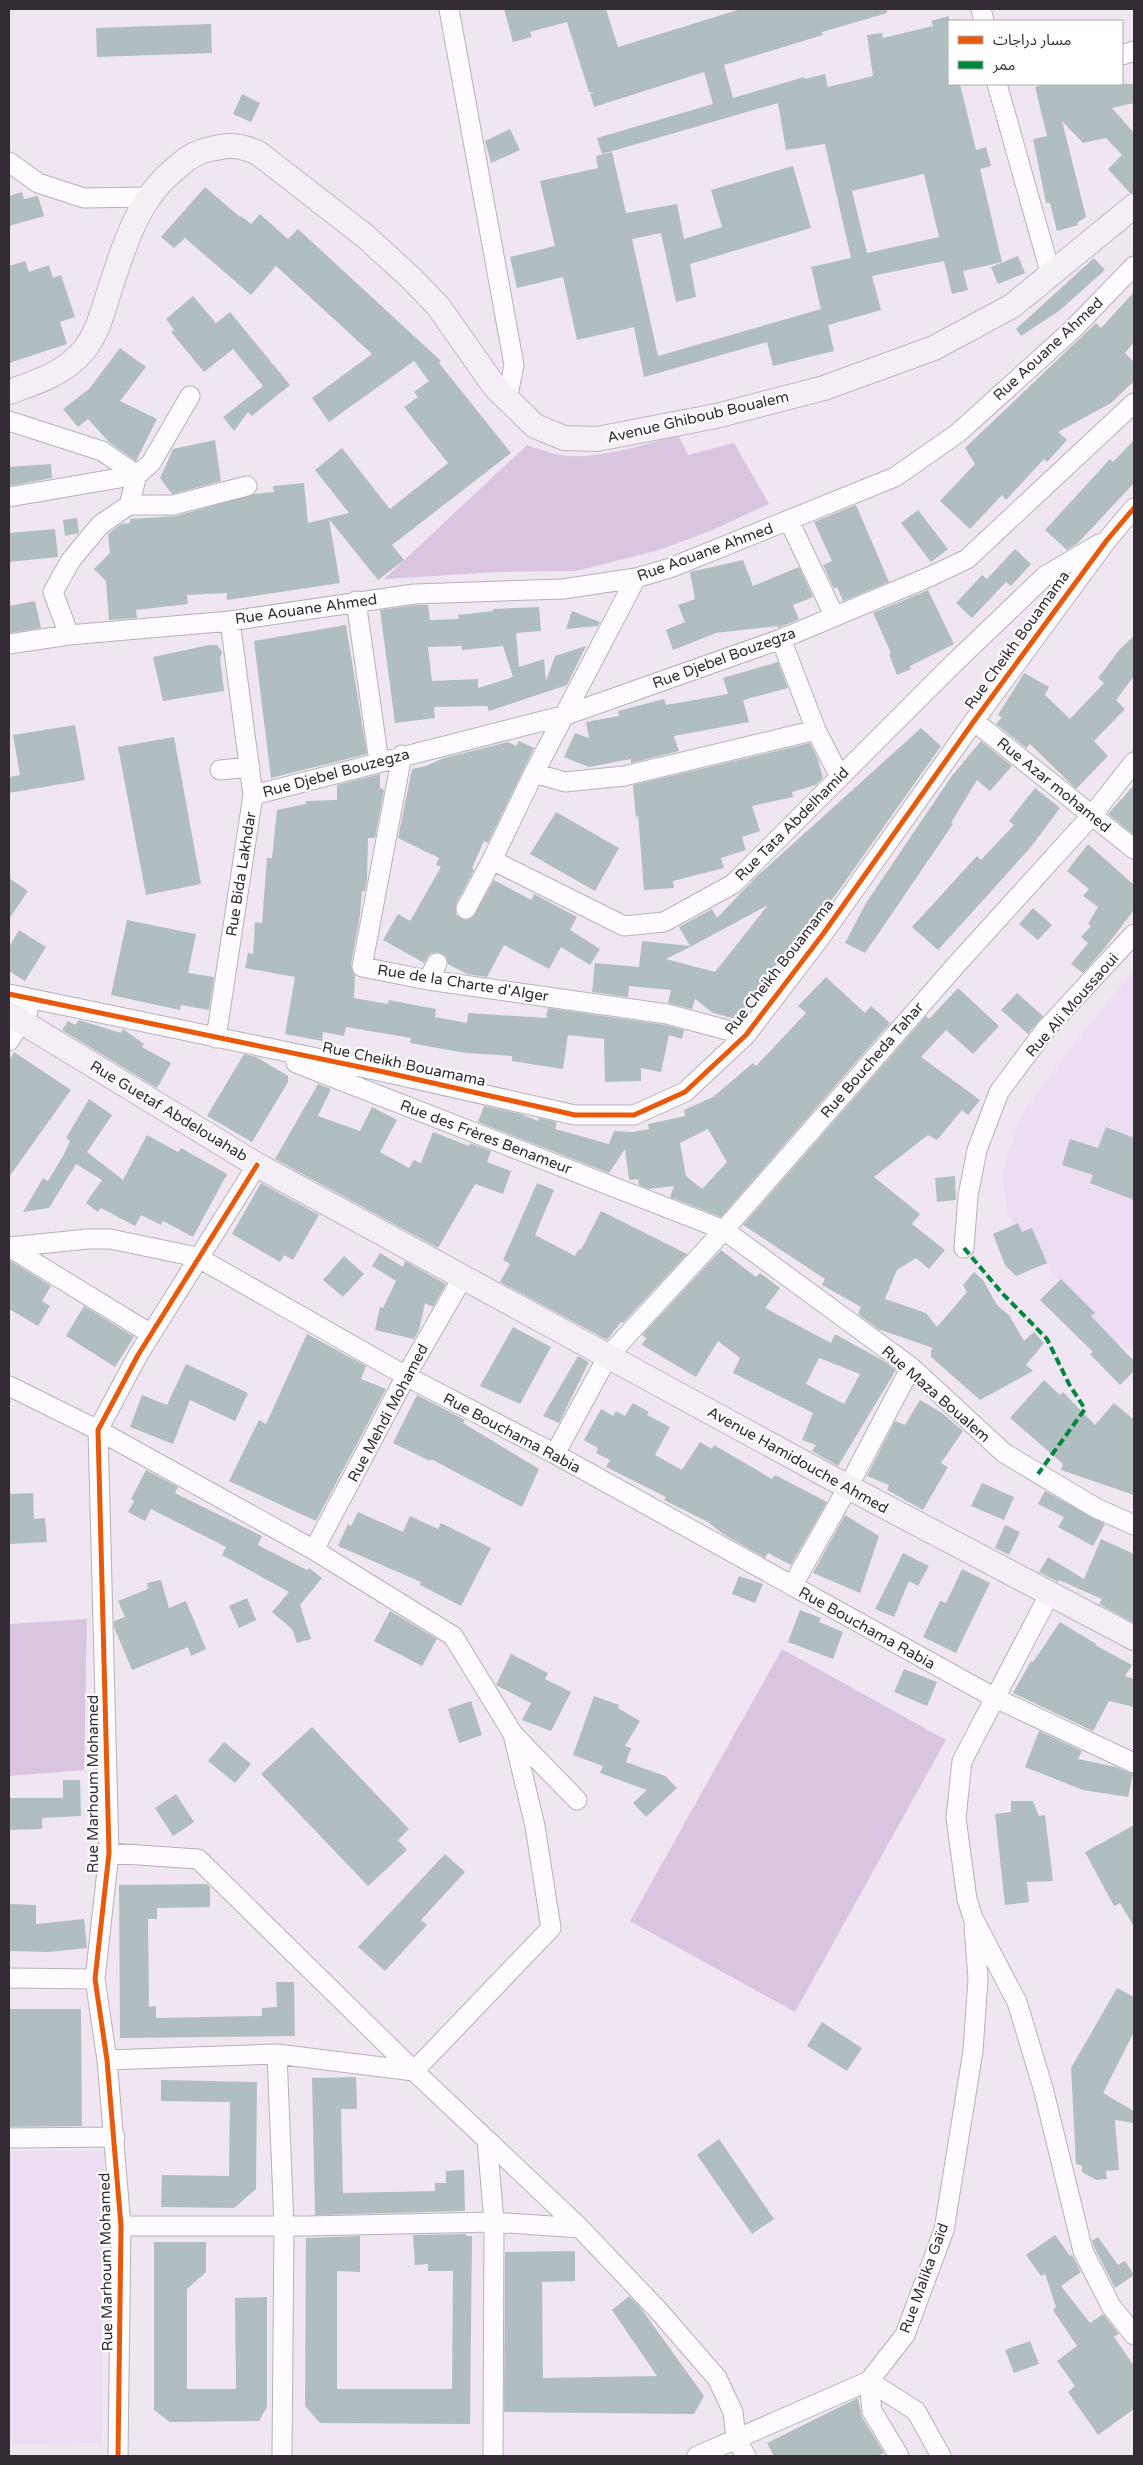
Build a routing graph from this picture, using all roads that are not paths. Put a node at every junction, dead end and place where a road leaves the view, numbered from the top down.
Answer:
1 (449, 9) edge
2 (1001, 85) edge
3 (9, 162) edge
4 (147, 197) junction
5 (1134, 206) edge
6 (1051, 275) junction
7 (1131, 275) edge
8 (9, 392) edge
9 (190, 396) dead end
10 (507, 400) junction
11 (1134, 404) edge
12 (9, 422) edge
13 (137, 475) junction
14 (246, 486) dead end
15 (9, 497) edge
16 (129, 505) junction
17 (1134, 508) edge
18 (789, 522) junction
19 (1107, 540) junction
20 (636, 578) junction
21 (356, 601) junction
22 (834, 615) junction
23 (230, 621) junction
24 (69, 635) junction
25 (781, 639) junction
26 (9, 644) edge
27 (566, 715) junction
28 (974, 721) junction
29 (816, 730) junction
30 (402, 755) junction
31 (379, 762) junction
32 (1134, 762) edge
33 (250, 767) junction
34 (220, 770) dead end
35 (534, 773) junction
36 (840, 777) junction
37 (253, 795) junction
38 (1092, 814) junction
39 (1134, 850) edge
40 (492, 860) junction
41 (466, 909) dead end
42 (1134, 934) edge
43 (437, 963) dead end
44 (428, 980) junction
45 (9, 994) edge
46 (36, 1000) junction
47 (15, 1018) edge
48 (746, 1035) junction
49 (216, 1038) junction
50 (9, 1041) edge
51 (247, 1044) junction
52 (257, 1165) junction
53 (724, 1230) junction
54 (9, 1247) edge
55 (964, 1248) dead end
56 (197, 1257) junction
57 (463, 1277) junction
58 (151, 1334) junction
59 (608, 1356) junction
60 (911, 1368) junction
61 (406, 1376) junction
62 (9, 1386) edge
63 (98, 1430) junction
64 (555, 1454) junction
65 (848, 1487) junction
66 (1134, 1525) edge
67 (314, 1550) junction
68 (792, 1586) junction
69 (1049, 1595) junction
70 (1134, 1638) edge
71 (995, 1698) junction
72 (514, 1734) junction
73 (1134, 1763) edge
74 (577, 1800) dead end
75 (110, 1853) junction
76 (973, 1918) junction
77 (9, 1978) edge
78 (95, 1979) junction
79 (277, 2054) junction
80 (107, 2060) junction
81 (414, 2071) junction
82 (115, 2137) junction
83 (9, 2138) edge
84 (487, 2140) junction
85 (494, 2222) junction
86 (121, 2226) junction
87 (284, 2226) junction
88 (580, 2228) junction
89 (1134, 2335) edge
90 (869, 2381) junction
91 (736, 2439) junction
92 (118, 2456) edge
93 (282, 2456) edge
94 (492, 2456) edge
95 (697, 2456) edge
96 (746, 2456) edge
97 (899, 2456) edge
98 (941, 2456) edge

1 - 10 street
2 - 6 street
3 - 4 street
4 - 8 main road, Avenue Ghiboub Boualem
4 - 10 main road, Avenue Ghiboub Boualem
5 - 6 main road, Avenue Ghiboub Boualem
6 - 10 main road, Avenue Ghiboub Boualem
7 - 18 street, Rue Aouane Ahmed
9 - 13 street
11 - 22 street, Rue Djebel Bouzegza
12 - 13 street
13 - 15 street
13 - 16 street
14 - 16 street
16 - 24 street
17 - 19 street, Rue Cheikh Bouamama
18 - 20 street, Rue Aouane Ahmed
18 - 22 street
19 - 28 street, Rue Cheikh Bouamama
19 - 36 street, Rue Tata Abdelhamid
20 - 21 street, Rue Aouane Ahmed
20 - 27 street
21 - 23 street, Rue Aouane Ahmed
21 - 31 street
22 - 25 street, Rue Djebel Bouzegza
23 - 24 street, Rue Aouane Ahmed
23 - 33 street, Rue Bida Lakhdar
24 - 26 street, Rue Aouane Ahmed
25 - 27 street, Rue Djebel Bouzegza
25 - 29 street
27 - 30 street, Rue Djebel Bouzegza
27 - 35 street
28 - 38 street, Rue Azar mohamed
28 - 48 street, Rue Cheikh Bouamama
29 - 35 street
29 - 36 street
30 - 31 street, Rue Djebel Bouzegza
30 - 44 street, Rue de la Charte d'Alger
31 - 37 street, Rue Djebel Bouzegza
32 - 38 street, Rue Boucheda Tahar
33 - 34 street
33 - 37 street, Rue Bida Lakhdar
35 - 40 street
36 - 40 street, Rue Tata Abdelhamid
37 - 49 street, Rue Bida Lakhdar
38 - 39 street, Rue Azar mohamed
38 - 53 street, Rue Boucheda Tahar
40 - 41 street
42 - 55 street, Rue Ali Moussaoui
43 - 44 street
44 - 48 street, Rue de la Charte d'Alger
45 - 46 street, Rue Cheikh Bouamama
46 - 47 street
46 - 49 street, Rue Cheikh Bouamama
47 - 50 street
47 - 52 main road, Rue Guetaf Abdelouahab
48 - 51 street, Rue Cheikh Bouamama
49 - 51 street, Rue Cheikh Bouamama
51 - 53 street, Rue des Frères Benameur
52 - 56 street
52 - 57 main road, Rue Guetaf Abdelouahab
53 - 59 street, Rue Boucheda Tahar
53 - 60 street, Rue Maza Boualem
54 - 56 street, Rue Bouchama Rabia
54 - 58 street
56 - 58 street
56 - 61 street, Rue Bouchama Rabia
57 - 59 main road, Avenue Hamidouche Ahmed
57 - 61 street, Rue Mehdi Mohamed
58 - 63 street
59 - 64 street, Rue Boucheda Tahar
59 - 65 main road, Avenue Hamidouche Ahmed
60 - 65 street
60 - 66 street, Rue Maza Boualem
61 - 64 street, Rue Bouchama Rabia
61 - 67 street, Rue Mehdi Mohamed
62 - 63 street
63 - 67 street
63 - 75 street, Rue Marhoum Mohamed
64 - 68 street, Rue Bouchama Rabia
65 - 68 street
65 - 69 main road, Avenue Hamidouche Ahmed
67 - 72 street
68 - 71 street, Rue Bouchama Rabia
69 - 70 main road, Avenue Hamidouche Ahmed
69 - 71 street
71 - 73 street, Rue Bouchama Rabia
71 - 76 street
72 - 74 street
72 - 81 street
75 - 78 street, Rue Marhoum Mohamed
75 - 81 street
76 - 89 street
76 - 90 street, Rue Malika Gaïd
77 - 78 street
78 - 80 street, Rue Marhoum Mohamed
79 - 80 street
79 - 81 street
79 - 87 street
80 - 82 street, Rue Marhoum Mohamed
81 - 84 street
82 - 83 street
82 - 86 street, Rue Marhoum Mohamed
84 - 85 street
84 - 88 street
85 - 87 street
85 - 88 street
85 - 94 street
86 - 87 street
86 - 92 street, Rue Marhoum Mohamed
87 - 93 street
88 - 91 street
90 - 91 street, Rue Malika Gaïd
90 - 97 street
90 - 98 street
91 - 95 street, Rue Malika Gaïd
91 - 96 street

